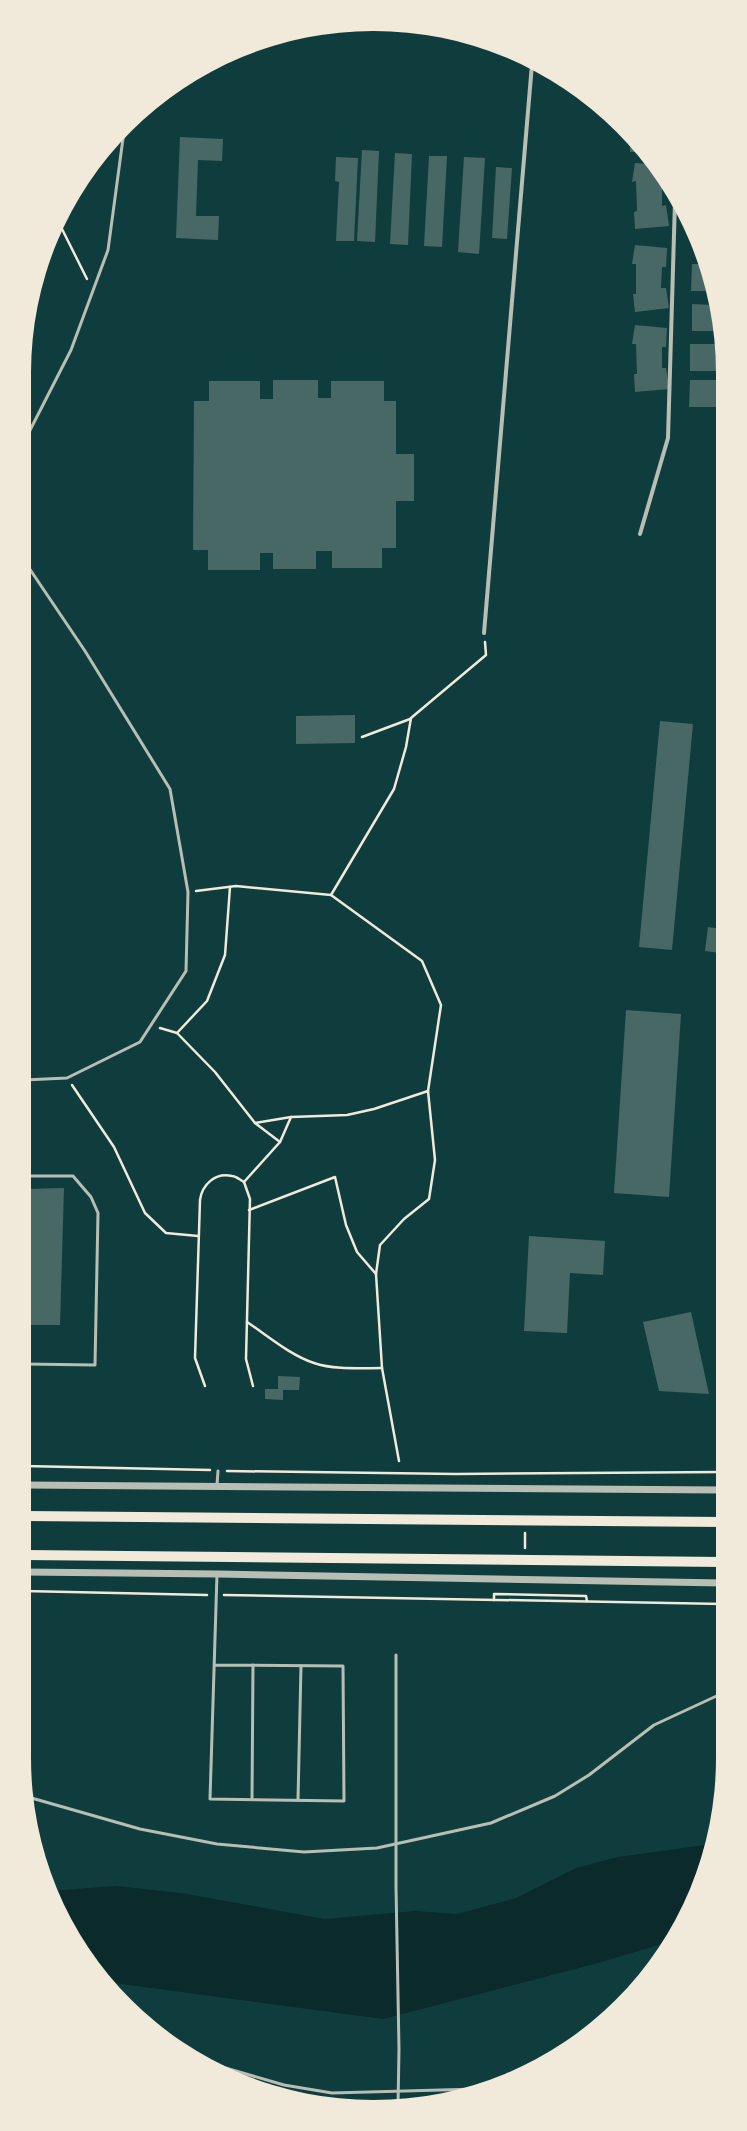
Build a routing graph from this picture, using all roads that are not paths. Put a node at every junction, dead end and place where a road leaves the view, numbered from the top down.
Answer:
1 (532, 70) edge
2 (123, 140) edge
3 (675, 211) edge
4 (31, 428) edge
5 (640, 534) dead end
6 (31, 571) edge
7 (484, 633) road end
8 (31, 1080) edge
9 (31, 1176) edge
10 (31, 1364) edge
11 (218, 1471) road end
12 (31, 1485) edge
13 (216, 1487) junction
14 (716, 1490) edge
15 (31, 1516) edge
16 (716, 1522) edge
17 (31, 1555) edge
18 (716, 1562) edge
19 (31, 1572) edge
20 (217, 1574) junction
21 (716, 1583) edge
22 (396, 1655) dead end
23 (214, 1665) junction
24 (253, 1665) junction
25 (301, 1666) junction
26 (716, 1696) edge
27 (34, 1799) edge
28 (252, 1799) junction
29 (298, 1800) junction
30 (396, 1844) junction
31 (232, 2070) edge
32 (454, 2090) edge
33 (398, 2092) junction
34 (398, 2099) edge

1 - 7 street
2 - 4 lane
3 - 5 street
6 - 8 lane
9 - 10 lane
11 - 13 lane
12 - 13 street
13 - 14 street
15 - 16 main road
17 - 18 main road
19 - 20 street
20 - 21 street
20 - 23 lane
22 - 30 lane
23 - 24 lane
23 - 28 lane
24 - 25 lane
24 - 28 lane
25 - 29 lane
25 - 29 lane
26 - 30 lane
27 - 30 lane
28 - 29 lane
30 - 33 lane
31 - 33 lane
32 - 33 lane
33 - 34 lane

